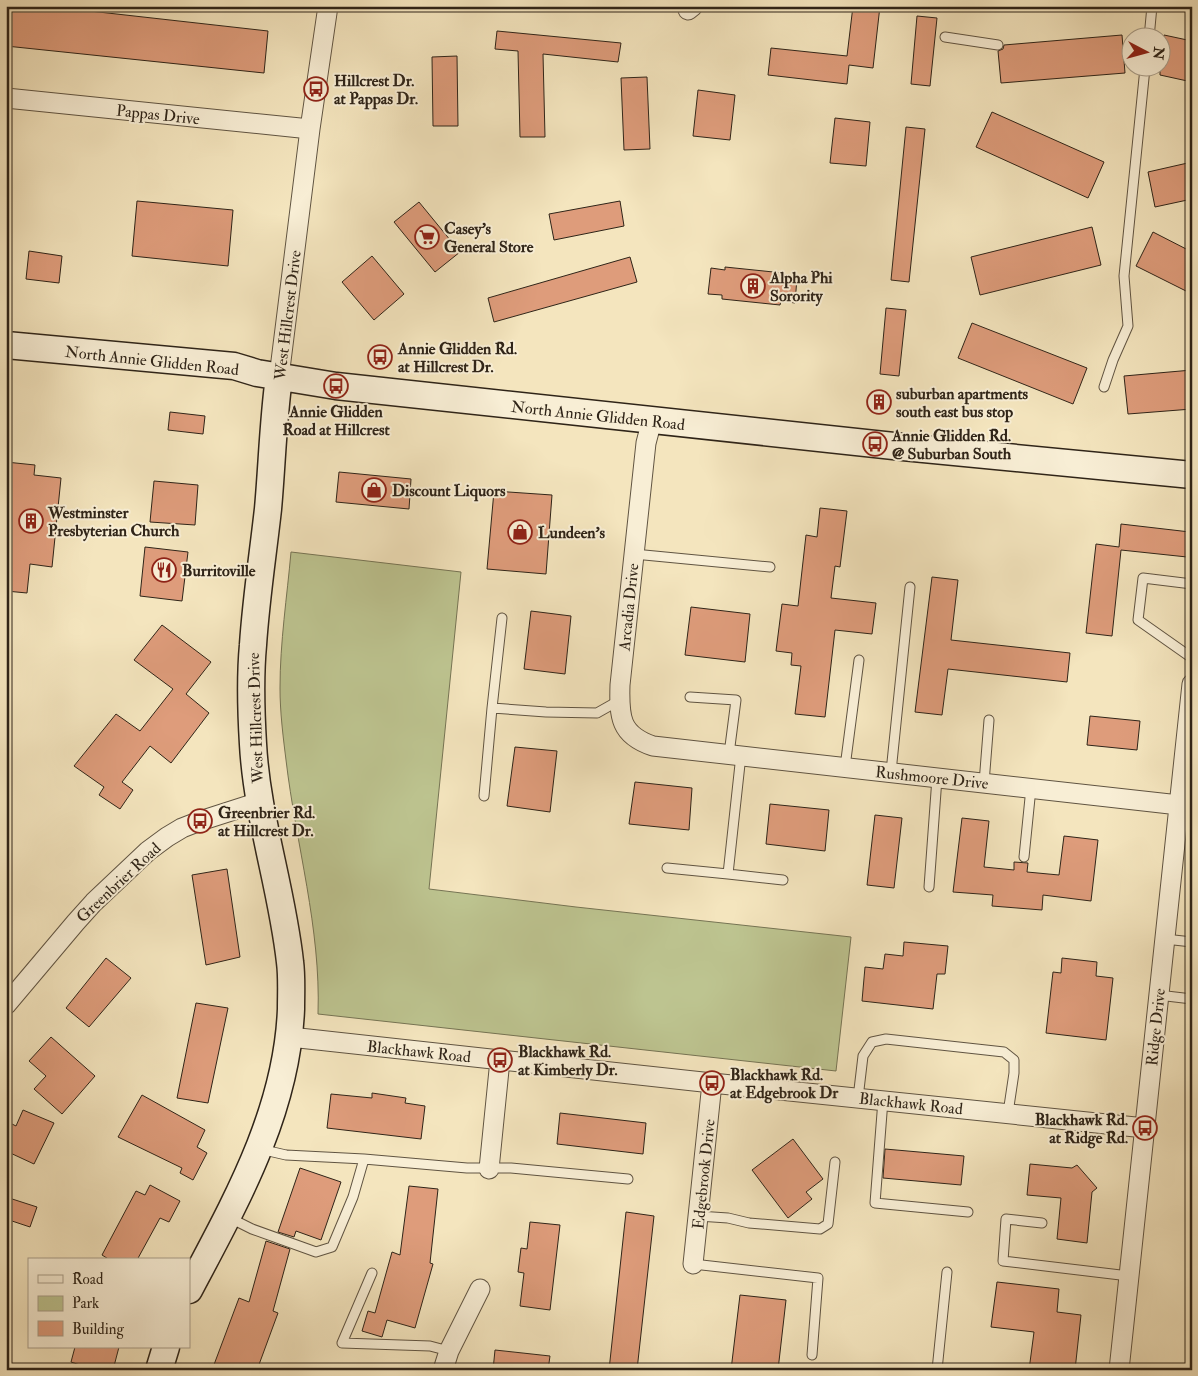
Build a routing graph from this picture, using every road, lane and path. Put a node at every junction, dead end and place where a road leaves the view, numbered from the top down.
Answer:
1 (328, 6) edge
2 (1152, 6) edge
3 (1149, 28) edge
4 (945, 37) dead end
5 (998, 45) dead end
6 (1144, 78) edge
7 (6, 98) edge
8 (310, 129) junction
9 (6, 344) edge
10 (280, 377) junction
11 (1104, 387) dead end
12 (652, 420) junction
13 (1192, 476) edge
14 (634, 554) junction
15 (770, 567) dead end
16 (1192, 584) edge
17 (910, 587) dead end
18 (502, 618) dead end
19 (1192, 658) edge
20 (858, 660) dead end
21 (1192, 684) edge
22 (690, 697) dead end
23 (620, 700) junction
24 (492, 708) junction
25 (989, 720) dead end
26 (686, 749) joint
27 (735, 755) junction
28 (845, 768) junction
29 (891, 772) junction
30 (937, 778) junction
31 (984, 783) junction
32 (1031, 788) junction
33 (484, 796) dead end
34 (259, 802) junction
35 (1179, 805) junction
36 (1024, 857) dead end
37 (667, 868) dead end
38 (728, 874) junction
39 (783, 880) dead end
40 (929, 887) dead end
41 (1165, 939) junction
42 (1192, 942) edge
43 (1158, 995) junction
44 (1192, 999) edge
45 (6, 1005) edge
46 (290, 1037) junction
47 (500, 1060) junction
48 (712, 1083) junction
49 (858, 1098) junction
50 (883, 1100) junction
51 (1008, 1113) junction
52 (1145, 1128) junction
53 (259, 1149) junction
54 (364, 1159) junction
55 (836, 1162) dead end
56 (489, 1169) junction
57 (628, 1179) dead end
58 (968, 1212) dead end
59 (698, 1216) junction
60 (228, 1217) junction
61 (1042, 1223) dead end
62 (693, 1264) joint
63 (372, 1272) dead end
64 (948, 1272) dead end
65 (1129, 1276) junction
66 (190, 1288) edge
67 (480, 1289) dead end
68 (166, 1348) edge
69 (449, 1351) junction
70 (812, 1355) dead end
71 (159, 1370) edge
72 (331, 1370) edge
73 (349, 1370) edge
74 (443, 1370) edge
75 (938, 1370) edge
76 (1119, 1370) edge

1 - 8 street, West Hillcrest Drive
2 - 3 lane
4 - 5 lane
6 - 11 lane
7 - 8 street, Pappas Drive
8 - 10 street, West Hillcrest Drive
9 - 10 main road, North Annie Glidden Road
10 - 12 main road, North Annie Glidden Road
10 - 34 main road, West Hillcrest Drive
12 - 13 main road, North Annie Glidden Road
12 - 14 street, Arcadia Drive
14 - 15 lane
14 - 23 street, Arcadia Drive
16 - 19 lane
17 - 29 lane
18 - 24 lane
20 - 28 lane
21 - 35 street, Ridge Drive
22 - 27 lane
23 - 24 lane
23 - 26 street, Arcadia Drive
24 - 33 lane
25 - 31 lane
26 - 27 street, Rushmoore Drive
27 - 28 street, Rushmoore Drive
27 - 38 lane
28 - 29 street, Rushmoore Drive
29 - 30 street, Rushmoore Drive
30 - 31 street, Rushmoore Drive
30 - 40 lane
31 - 32 street, Rushmoore Drive
32 - 35 street, Rushmoore Drive
32 - 36 lane
34 - 45 street, Greenbrier Road
34 - 46 main road, West Hillcrest Drive
35 - 41 street, Ridge Drive
37 - 38 lane
38 - 39 lane
41 - 42 lane
41 - 43 street, Ridge Drive
43 - 44 lane
43 - 52 street, Ridge Drive
46 - 47 street, Blackhawk Road
46 - 53 main road, West Hillcrest Drive
47 - 48 street, Blackhawk Road
47 - 56 street
48 - 49 street, Blackhawk Road
48 - 59 street, Edgebrook Drive
49 - 50 street, Blackhawk Road
49 - 51 lane
50 - 51 street, Blackhawk Road
50 - 58 lane
51 - 52 street, Blackhawk Road
52 - 65 street, Ridge Drive
53 - 54 lane
53 - 60 main road, West Hillcrest Drive
54 - 56 lane
54 - 60 lane
55 - 59 lane
56 - 57 lane
59 - 62 street, Edgebrook Drive
60 - 66 main road, West Hillcrest Drive
61 - 65 lane
62 - 70 lane
63 - 69 lane
64 - 75 lane
65 - 76 street, Ridge Drive
67 - 69 street
68 - 71 main road
69 - 74 street
72 - 73 lane

